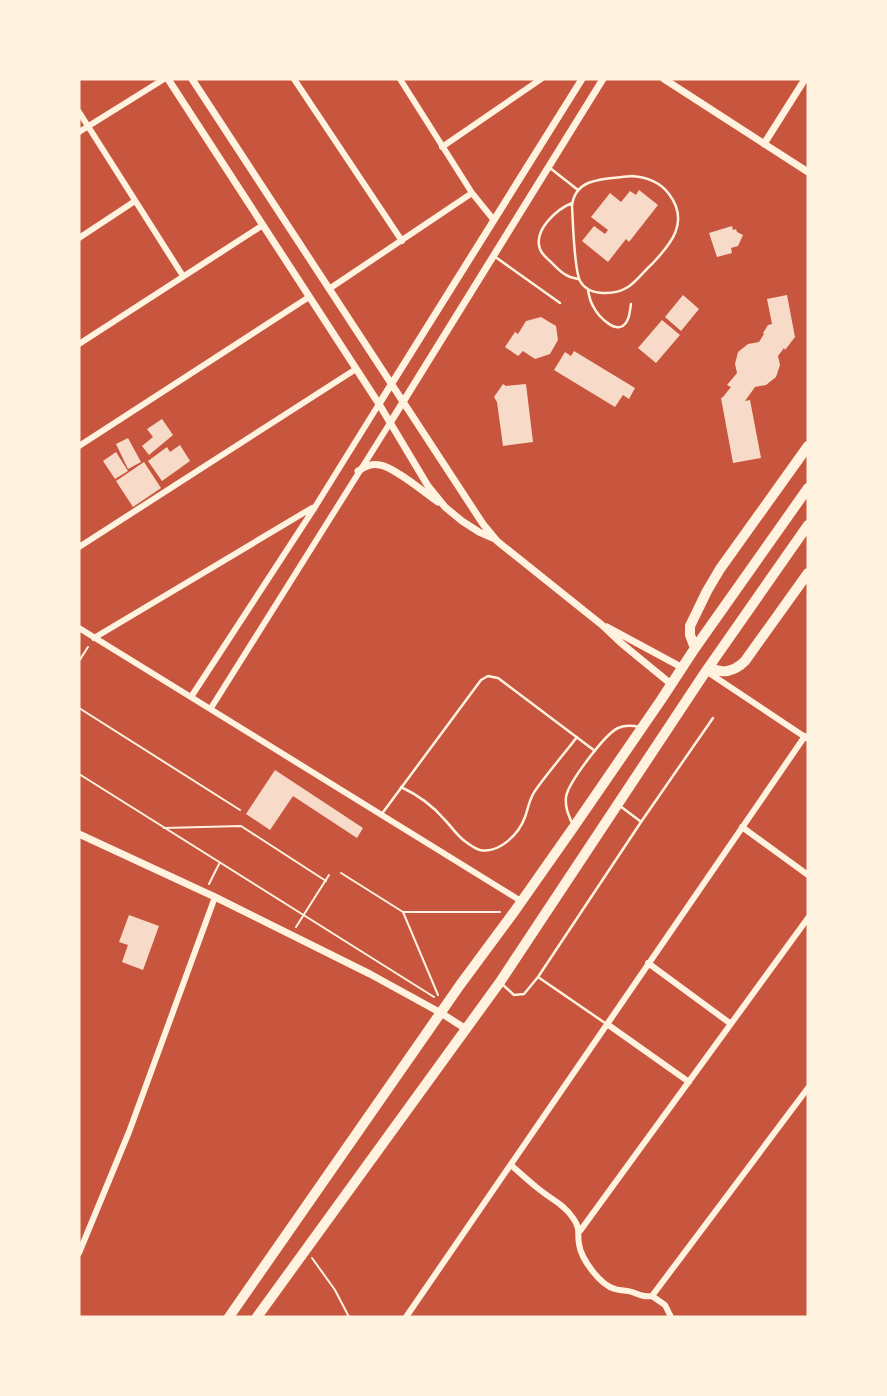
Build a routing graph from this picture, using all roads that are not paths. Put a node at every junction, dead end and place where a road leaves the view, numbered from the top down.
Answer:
1 (166, 79) edge
2 (192, 79) edge
3 (294, 79) edge
4 (400, 79) edge
5 (541, 79) edge
6 (582, 79) edge
7 (603, 79) edge
8 (664, 79) edge
9 (805, 79) edge
10 (79, 112) edge
11 (88, 126) junction
12 (79, 132) edge
13 (546, 137) junction
14 (764, 144) junction
15 (442, 147) junction
16 (562, 147) junction
17 (549, 167) junction
18 (808, 172) edge
19 (578, 190) junction
20 (472, 193) junction
21 (135, 201) junction
22 (572, 203) junction
23 (493, 219) junction
24 (263, 225) junction
25 (79, 238) edge
26 (402, 241) junction
27 (494, 256) junction
28 (183, 276) junction
29 (579, 279) junction
30 (329, 289) junction
31 (588, 289) junction
32 (309, 297) junction
33 (559, 303) dead end
34 (631, 304) dead end
35 (79, 344) edge
36 (356, 369) junction
37 (391, 385) junction
38 (402, 402) junction
39 (379, 404) junction
40 (390, 423) junction
41 (79, 446) edge
42 (808, 446) edge
43 (358, 471) junction
44 (808, 488) edge
45 (315, 507) junction
46 (445, 507) junction
47 (808, 525) edge
48 (497, 541) junction
49 (79, 547) edge
50 (808, 573) edge
51 (601, 625) junction
52 (79, 628) edge
53 (94, 638) junction
54 (693, 652) junction
55 (683, 668) junction
56 (708, 669) junction
57 (671, 684) junction
58 (191, 697) junction
59 (211, 708) junction
60 (713, 718) dead end
61 (642, 728) junction
62 (577, 737) junction
63 (806, 737) edge
64 (595, 751) junction
65 (401, 787) junction
66 (618, 804) junction
67 (381, 815) junction
68 (641, 822) junction
69 (742, 827) junction
70 (573, 828) junction
71 (79, 834) edge
72 (808, 875) edge
73 (215, 897) junction
74 (522, 901) junction
75 (808, 918) edge
76 (648, 963) junction
77 (538, 977) junction
78 (500, 982) junction
79 (441, 1013) junction
80 (607, 1024) junction
81 (731, 1024) junction
82 (466, 1029) junction
83 (689, 1082) junction
84 (808, 1088) edge
85 (511, 1165) junction
86 (580, 1231) junction
87 (79, 1253) edge
88 (652, 1296) junction
89 (229, 1317) edge
90 (257, 1317) edge
91 (406, 1317) edge
92 (671, 1317) edge

1 - 11 street
1 - 24 street
2 - 30 street
3 - 26 street
4 - 15 street
5 - 15 street
6 - 13 street
7 - 16 street
8 - 14 street
9 - 14 street
10 - 11 street
11 - 12 street
11 - 21 street
13 - 16 street
13 - 23 street
14 - 18 street
15 - 20 street
16 - 17 street
17 - 19 lane
17 - 27 street
19 - 22 lane
19 - 31 lane
20 - 23 street
20 - 26 street
21 - 25 street
21 - 28 street
22 - 29 lane
22 - 29 lane
23 - 37 street
24 - 28 street
24 - 32 street
26 - 30 street
27 - 33 lane
27 - 38 street
28 - 35 street
29 - 31 lane
30 - 37 street
31 - 34 lane
32 - 36 street
32 - 41 street
36 - 39 street
36 - 49 street
37 - 38 street
37 - 39 street
38 - 40 street
38 - 48 street
39 - 40 street
39 - 45 street
40 - 43 street
40 - 46 street
42 - 54 highway
43 - 46 street
43 - 59 street
44 - 54 highway
45 - 53 street
45 - 58 street
46 - 48 street
47 - 56 highway
48 - 51 street
50 - 56 highway
51 - 55 street
51 - 57 street
52 - 53 street
53 - 58 street
54 - 55 highway
55 - 57 highway
56 - 63 street
56 - 66 highway
57 - 61 highway
58 - 59 street
59 - 67 street
60 - 68 lane
61 - 64 lane
61 - 70 highway
62 - 64 lane
62 - 65 lane
62 - 65 lane
63 - 69 street
64 - 70 lane
65 - 67 lane
66 - 68 lane
66 - 78 highway
67 - 74 street
68 - 77 lane
69 - 72 street
69 - 76 street
70 - 74 highway
71 - 73 street
73 - 79 street
73 - 87 street
74 - 79 highway
75 - 81 street
76 - 80 street
76 - 81 street
77 - 78 lane
77 - 80 lane
78 - 82 highway
79 - 82 street
79 - 89 highway
80 - 83 street
80 - 85 street
81 - 83 street
82 - 90 highway
83 - 86 street
84 - 88 street
85 - 86 street
85 - 91 street
86 - 88 street
88 - 92 street

